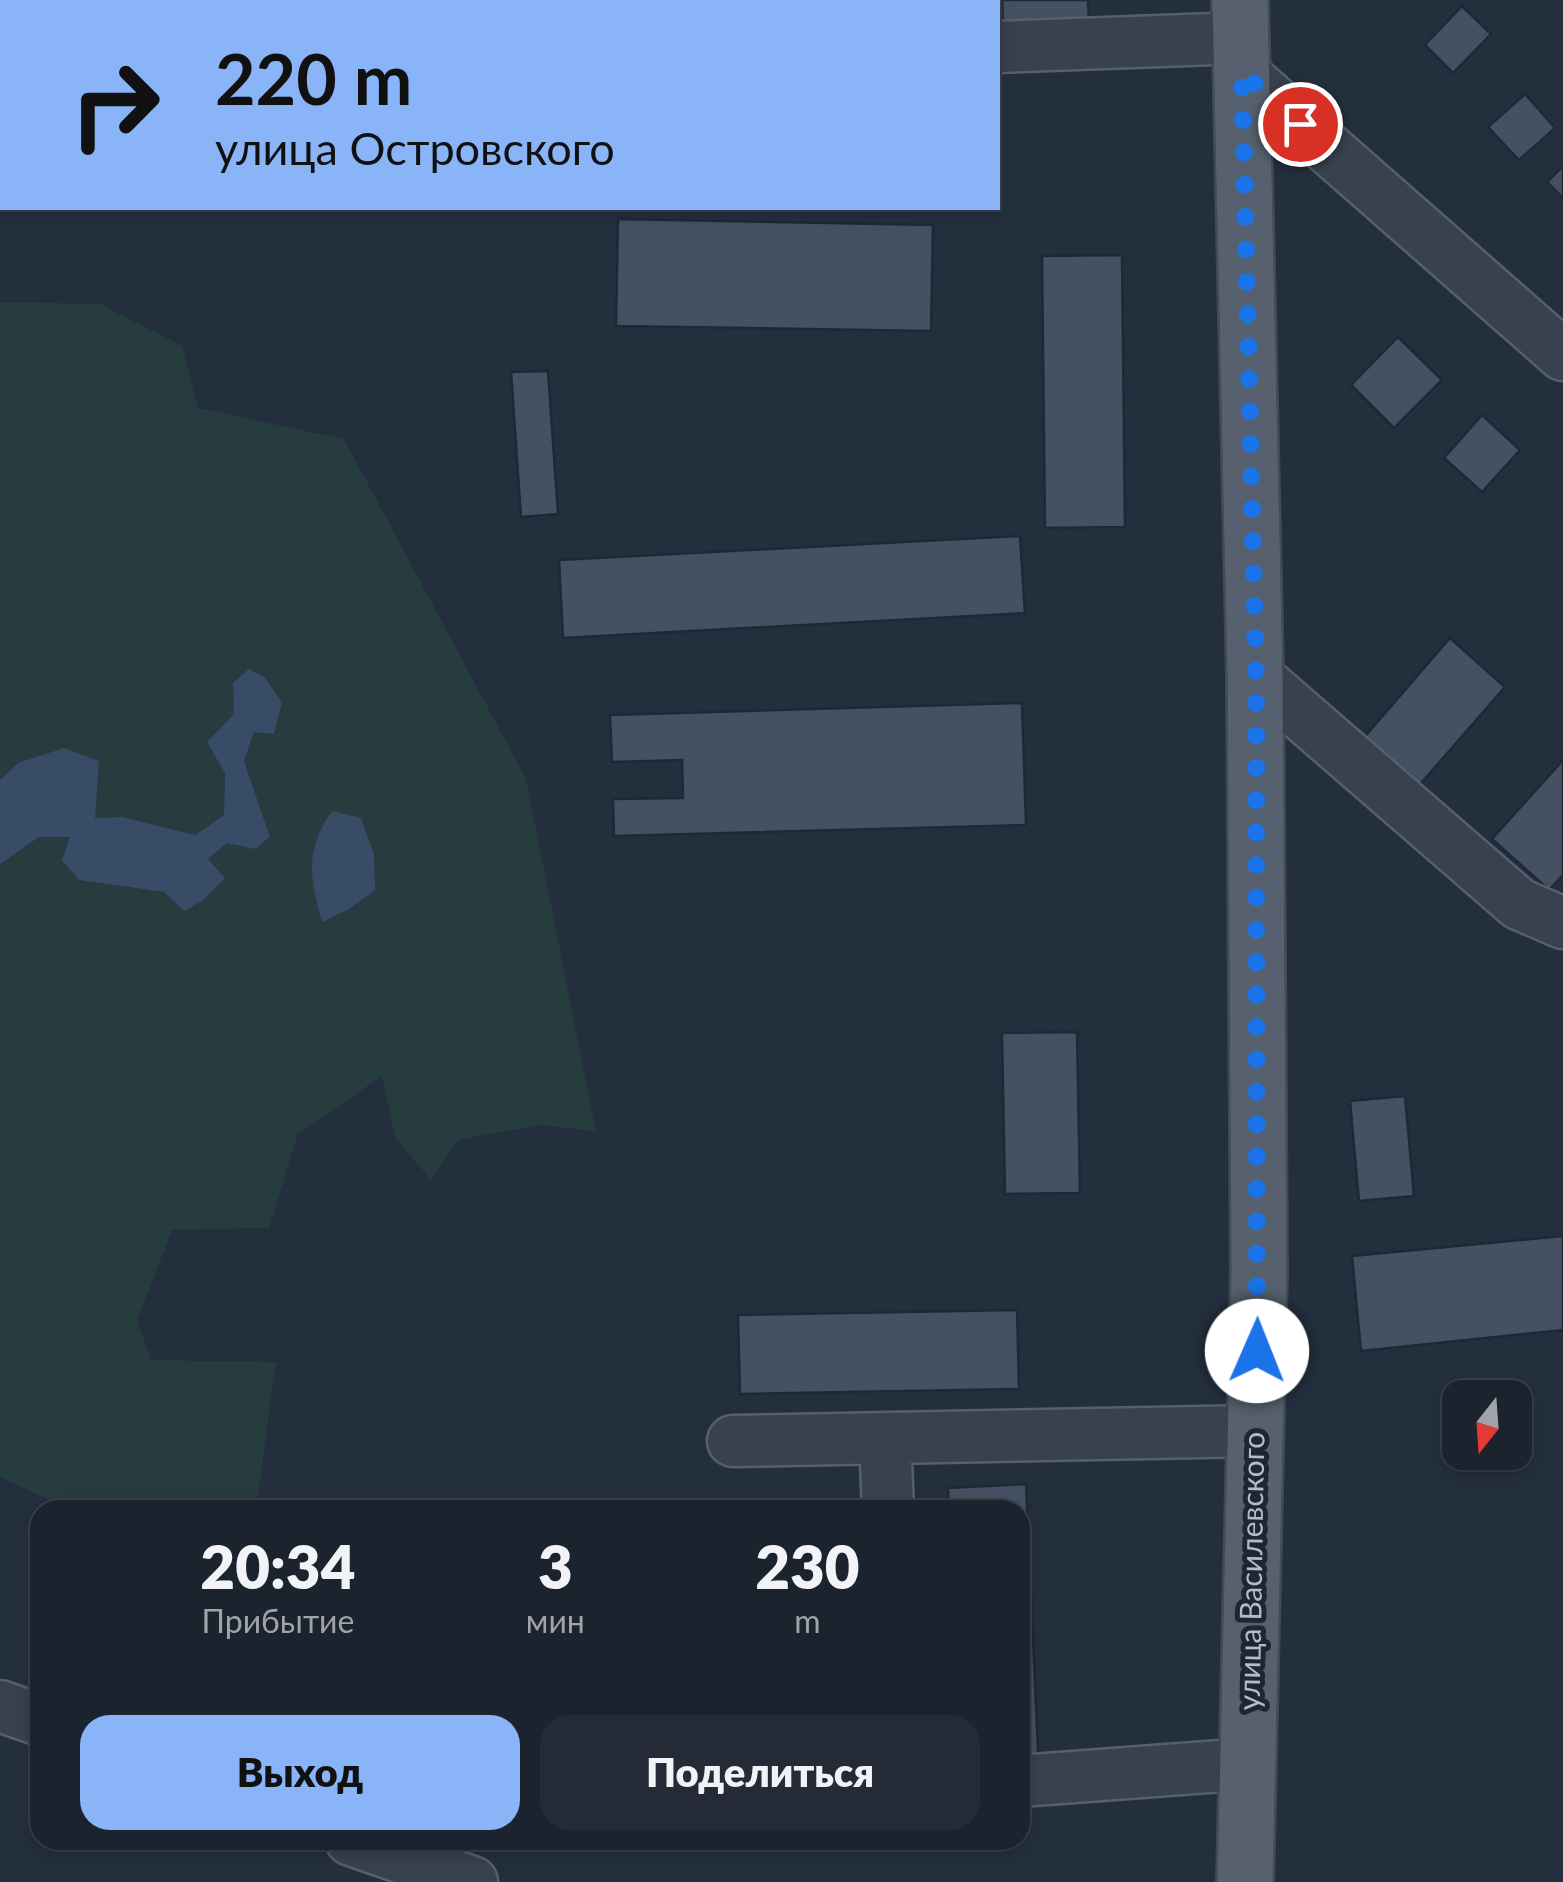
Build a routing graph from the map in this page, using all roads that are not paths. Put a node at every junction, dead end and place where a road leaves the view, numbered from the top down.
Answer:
1 (1241, 37) edge
2 (1000, 46) edge
3 (1563, 355) edge
4 (1256, 675) junction
5 (1563, 923) edge
6 (1256, 1431) junction
7 (885, 1438) junction
8 (733, 1440) dead end
9 (888, 1500) edge
10 (0, 1706) edge
11 (30, 1716) edge
12 (1248, 1764) junction
13 (1030, 1780) edge
14 (380, 1850) edge
15 (472, 1882) edge
16 (1246, 1882) edge

1 - 2 street
1 - 3 street
1 - 4 main road, улица Василевского
4 - 5 street
4 - 6 main road, улица Василевского
6 - 7 street
6 - 12 main road, улица Василевского
7 - 8 street
7 - 9 street
10 - 11 street
12 - 13 street
12 - 16 main road, улица Василевского
14 - 15 street

